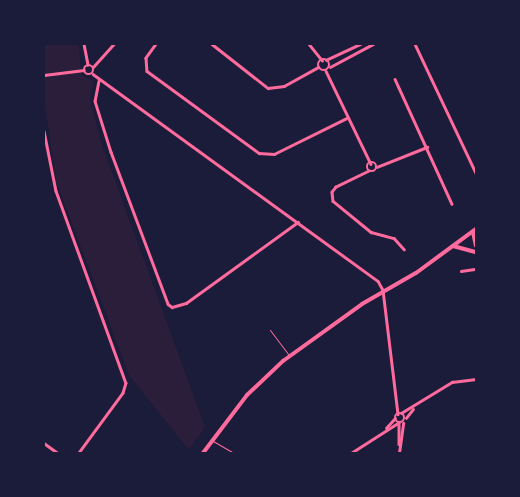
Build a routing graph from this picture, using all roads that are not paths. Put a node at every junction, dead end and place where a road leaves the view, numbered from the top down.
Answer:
1 (84, 44) edge
2 (114, 44) edge
3 (156, 44) edge
4 (212, 44) edge
5 (311, 44) edge
6 (360, 44) edge
7 (373, 44) edge
8 (415, 44) edge
9 (322, 60) junction
10 (326, 60) junction
11 (88, 65) junction
12 (318, 66) junction
13 (93, 67) junction
14 (330, 67) junction
15 (84, 70) junction
16 (326, 71) junction
17 (93, 74) junction
18 (44, 75) edge
19 (395, 79) dead end
20 (99, 81) junction
21 (348, 118) junction
22 (44, 131) edge
23 (427, 147) junction
24 (476, 162) edge
25 (370, 164) junction
26 (472, 164) junction
27 (377, 167) junction
28 (369, 170) junction
29 (476, 173) edge
30 (452, 204) dead end
31 (298, 222) junction
32 (475, 230) edge
33 (453, 246) junction
34 (476, 246) edge
35 (404, 249) dead end
36 (476, 252) edge
37 (476, 269) edge
38 (461, 271) dead end
39 (383, 290) junction
40 (270, 330) dead end
41 (290, 356) junction
42 (476, 379) edge
43 (412, 409) junction
44 (400, 414) junction
45 (395, 418) junction
46 (404, 421) junction
47 (399, 423) junction
48 (385, 429) junction
49 (213, 440) junction
50 (44, 442) edge
51 (400, 448) junction
52 (58, 453) edge
53 (79, 453) edge
54 (203, 453) edge
55 (234, 453) edge
56 (351, 453) edge
57 (399, 453) edge

1 - 11 street
2 - 13 street
3 - 21 street
4 - 12 street
5 - 9 street
6 - 10 street
7 - 14 street
8 - 26 street
9 - 10 street
9 - 12 street
10 - 14 street
11 - 13 street
11 - 15 street
12 - 16 street
13 - 17 street
14 - 16 street
15 - 17 street
15 - 18 street
16 - 21 street
17 - 20 street
19 - 23 street
20 - 31 street
20 - 31 street
21 - 25 street
22 - 53 street
23 - 27 street
23 - 30 street
24 - 26 lane
25 - 27 street
25 - 28 street
26 - 29 street
27 - 28 street
28 - 35 street
31 - 39 street
32 - 33 main road
32 - 34 main road
33 - 36 main road
33 - 39 main road
37 - 38 street
39 - 41 main road
39 - 44 street
40 - 41 lane
41 - 49 main road
42 - 43 street
43 - 44 street
43 - 46 street
44 - 45 street
44 - 46 street
45 - 47 street
45 - 48 street
46 - 47 street
46 - 51 street
47 - 48 street
47 - 51 street
48 - 56 street
49 - 54 main road
49 - 55 lane
50 - 52 street
51 - 57 street

